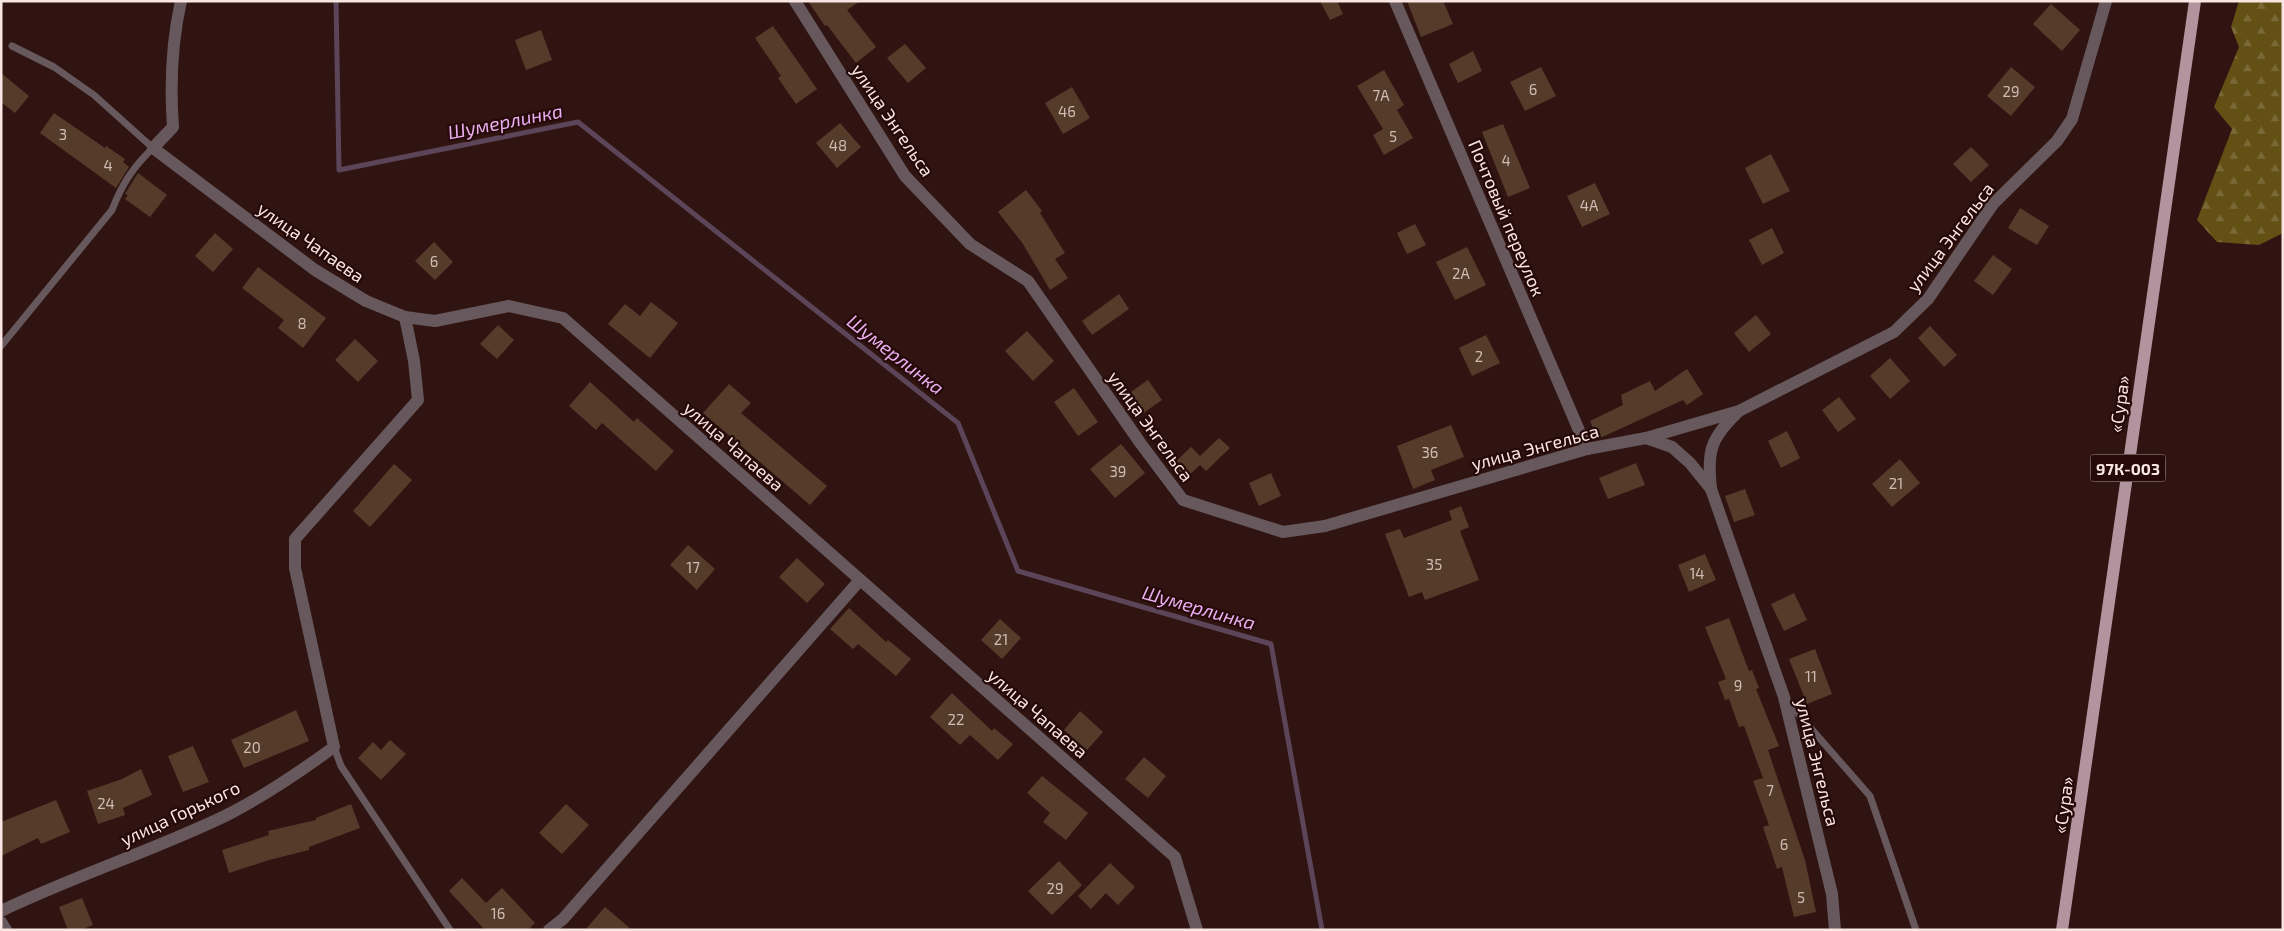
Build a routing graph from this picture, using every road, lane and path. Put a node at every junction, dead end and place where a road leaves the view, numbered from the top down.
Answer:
1 (181, 1) edge
2 (794, 1) edge
3 (1395, 1) edge
4 (2106, 1) edge
5 (2195, 1) edge
6 (12, 46) dead end
7 (154, 148) junction
8 (405, 317) junction
9 (1, 346) edge
10 (1739, 411) junction
11 (1646, 438) junction
12 (1587, 449) junction
13 (1711, 489) junction
14 (860, 580) junction
15 (1784, 697) junction
16 (334, 747) junction
17 (1, 911) edge
18 (1, 922) edge
19 (6, 930) edge
20 (450, 930) edge
21 (549, 930) edge
22 (1197, 930) edge
23 (1835, 930) edge
24 (1916, 930) edge
25 (2062, 930) edge

1 - 7 street
2 - 12 street, улица Энгельса
3 - 12 street, Почтовый переулок
4 - 10 street, улица Энгельса
5 - 25 main road, «Сура» / 97К-003
6 - 7 lane
7 - 8 street, улица Чапаева
7 - 9 lane
8 - 14 street, улица Чапаева
8 - 16 street
10 - 11 street, улица Энгельса
10 - 13 street
11 - 12 street, улица Энгельса
11 - 13 street, улица Энгельса
13 - 15 street, улица Энгельса
14 - 21 street
14 - 22 street, улица Чапаева
15 - 23 street, улица Энгельса
15 - 24 lane
16 - 17 street, улица Горького
16 - 20 lane
18 - 19 street

